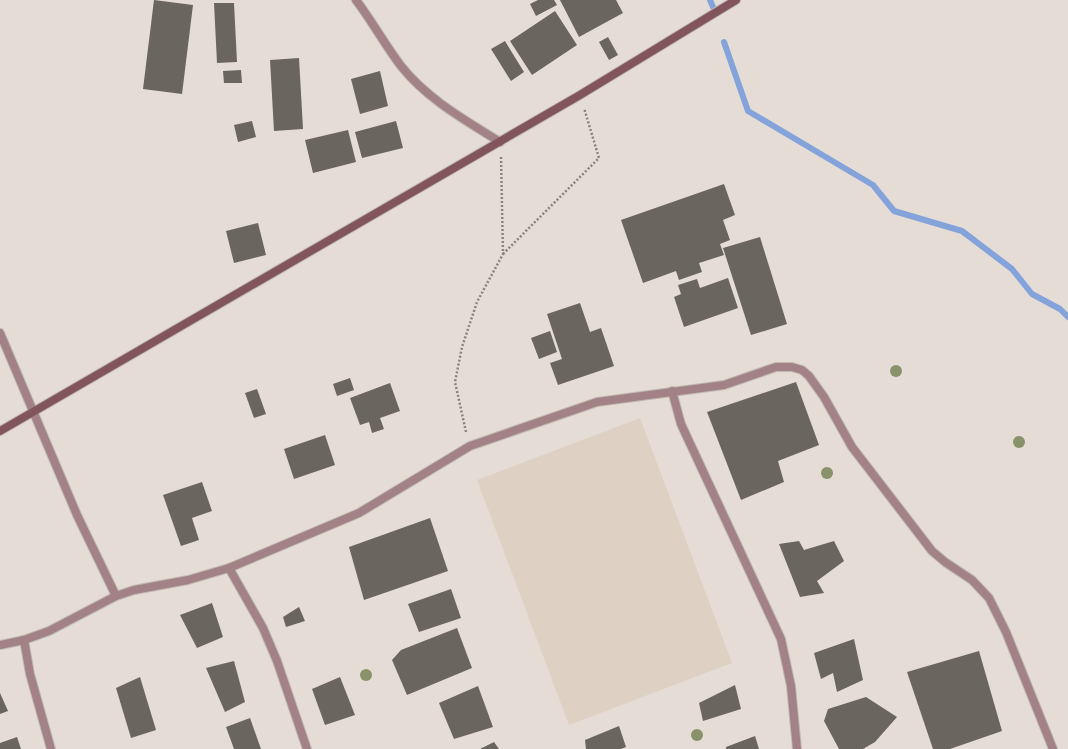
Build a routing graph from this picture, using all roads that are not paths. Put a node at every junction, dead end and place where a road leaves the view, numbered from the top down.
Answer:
1 (356, 0) edge
2 (736, 0) edge
3 (500, 142) junction
4 (0, 333) edge
5 (672, 391) junction
6 (34, 412) junction
7 (0, 431) edge
8 (229, 568) junction
9 (116, 596) junction
10 (24, 640) junction
11 (0, 645) edge
12 (51, 749) edge
13 (307, 749) edge
14 (797, 749) edge
15 (1053, 749) edge

1 - 3 street
2 - 3 main road
3 - 6 main road
4 - 6 street
5 - 8 street
5 - 14 street
5 - 15 street
6 - 7 main road
6 - 9 street
8 - 9 street
8 - 13 street
9 - 10 street
10 - 11 street
10 - 12 street

